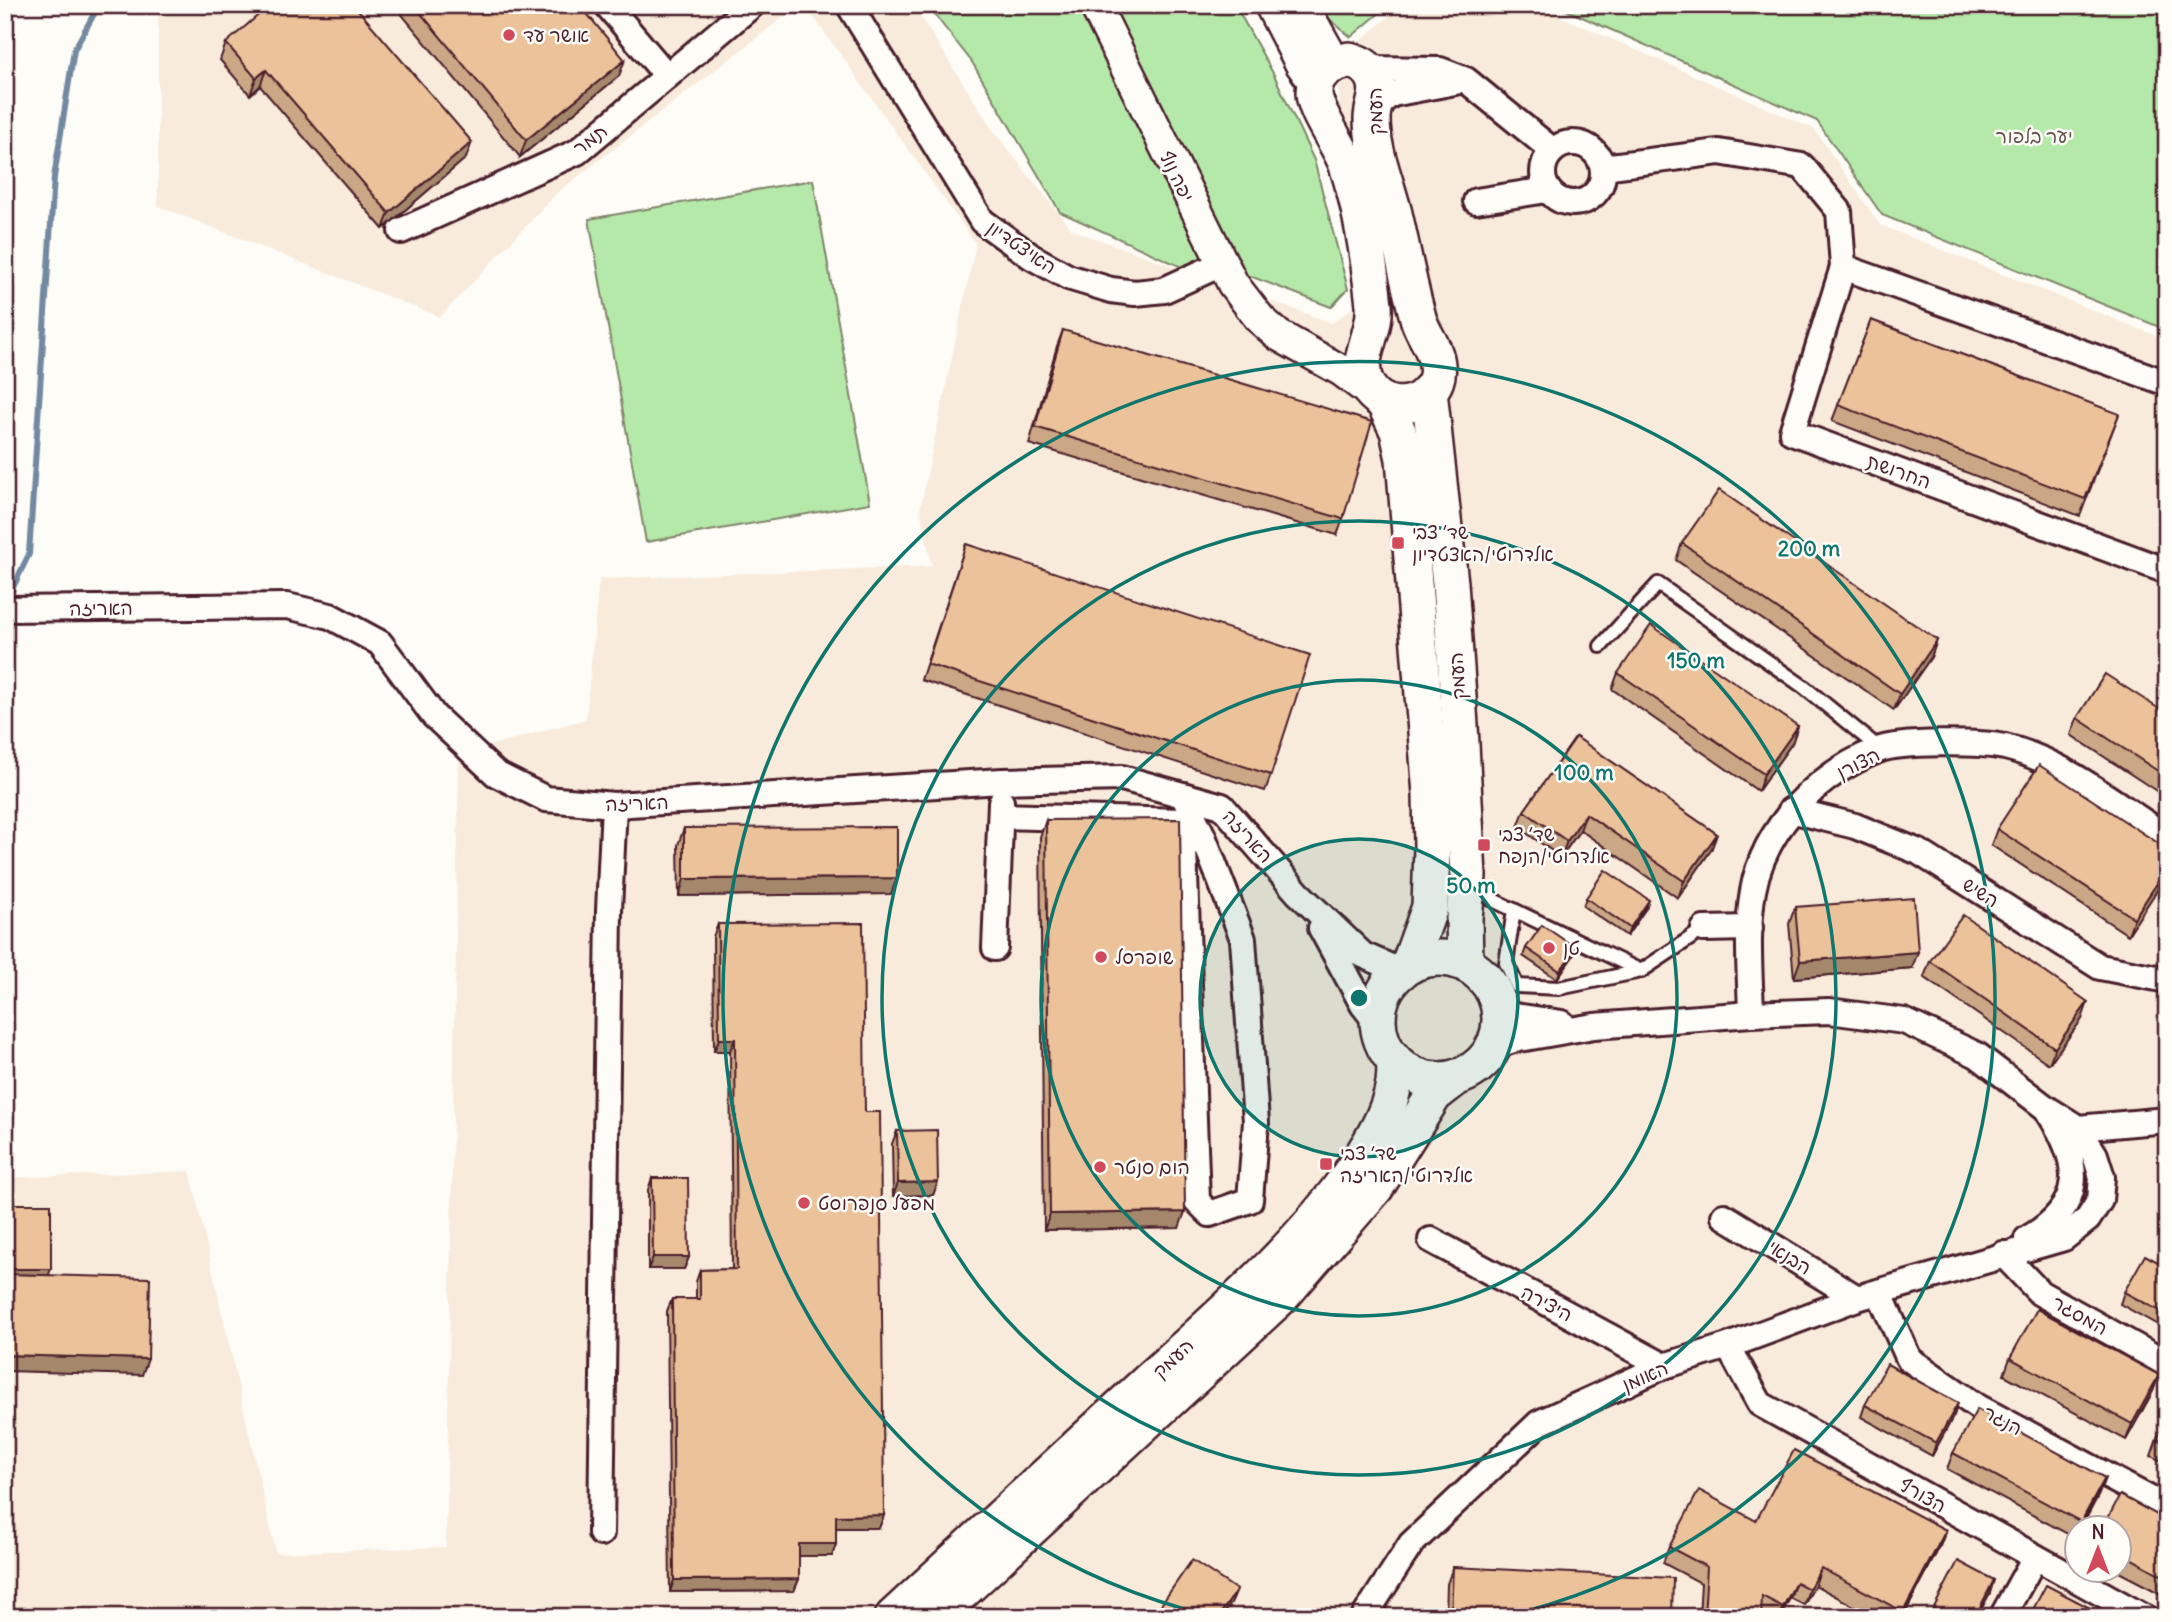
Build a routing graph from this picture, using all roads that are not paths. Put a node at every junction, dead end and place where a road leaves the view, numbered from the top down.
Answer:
1 (607, 5) edge
2 (752, 5) edge
3 (849, 5) edge
4 (1095, 5) edge
5 (1273, 5) edge
6 (1300, 5) edge
7 (1368, 69) junction
8 (1324, 72) junction
9 (667, 76) junction
10 (1466, 80) junction
11 (1374, 107) junction
12 (1552, 150) junction
13 (1603, 167) junction
14 (1548, 190) junction
15 (1476, 201) dead end
16 (401, 232) dead end
17 (1221, 264) junction
18 (1843, 267) junction
19 (1278, 335) junction
20 (1368, 344) junction
21 (2167, 383) edge
22 (1429, 391) junction
23 (1379, 399) junction
24 (2167, 571) edge
25 (5, 610) edge
26 (1601, 646) dead end
27 (1880, 749) junction
28 (1002, 781) junction
29 (1183, 795) junction
30 (614, 806) junction
31 (1791, 810) junction
32 (1001, 816) junction
33 (1182, 821) junction
34 (2167, 837) edge
35 (1468, 876) junction
36 (1298, 893) junction
37 (1514, 910) junction
38 (1750, 928) junction
39 (1704, 929) joint
40 (995, 948) dead end
41 (1465, 962) junction
42 (1404, 968) junction
43 (1642, 971) junction
44 (2167, 980) edge
45 (1751, 1014) junction
46 (1378, 1024) junction
47 (1498, 1030) junction
48 (1394, 1060) junction
49 (1457, 1077) junction
50 (2046, 1108) junction
51 (2167, 1120) edge
52 (2078, 1128) junction
53 (1724, 1216) dead end
54 (1431, 1240) dead end
55 (2003, 1254) junction
56 (1868, 1295) junction
57 (1728, 1346) junction
58 (2167, 1364) edge
59 (1664, 1366) junction
60 (2167, 1508) edge
61 (601, 1533) dead end
62 (2035, 1557) junction
63 (893, 1617) edge
64 (935, 1617) edge
65 (1364, 1617) edge
66 (2002, 1617) edge
67 (2144, 1617) edge

1 - 9 street
2 - 9 street, תמר
3 - 17 street, האיצטדיון
4 - 17 street, יפה נוף
5 - 8 main road, העמק
6 - 8 main road, העמק
7 - 8 main road, העמק
7 - 10 street
7 - 11 main road, העמק
8 - 20 main road, העמק
9 - 16 street, תמר
10 - 11 street
10 - 12 street
11 - 22 main road, העמק
12 - 13 street
12 - 14 street
13 - 14 street
13 - 18 street, החרושת
14 - 15 street
17 - 19 street, יפה נוף
18 - 21 street
18 - 24 street, החרושת
19 - 20 street, יפה נוף
19 - 23 street, יפה נוף
20 - 23 main road, העמק
22 - 23 main road
22 - 35 main road, העמק
23 - 42 main road, העמק
25 - 30 street, האריזה
26 - 27 lane
27 - 31 street, הצורן
27 - 34 street, הצורן
28 - 29 street, האריזה
28 - 30 street, האריזה
28 - 32 street
29 - 33 street
29 - 33 street
29 - 36 street, האריזה
30 - 61 street
31 - 38 street, הצורן
31 - 44 street, השיש
32 - 33 street
32 - 40 street
35 - 37 lane
35 - 41 main road, העמק
36 - 42 street, האריזה
36 - 46 street, האריזה
37 - 43 lane
37 - 43 lane
38 - 39 street
38 - 45 street, הצורן
39 - 43 lane
41 - 42 main road
41 - 47 main road
42 - 46 main road
45 - 47 street
45 - 50 street
46 - 48 main road
47 - 49 main road
48 - 49 main road
48 - 63 main road, העמק
49 - 64 main road, העמק
50 - 52 street
50 - 55 street
51 - 52 street
52 - 55 street
53 - 56 street, הבנאי
54 - 59 street, היצירה
55 - 56 street, האומן
55 - 58 street, המסגר
56 - 57 street, האומן
56 - 60 street, הנגר
57 - 59 street, האומן
57 - 62 street, הצורף
59 - 65 street, האומן
62 - 66 street
62 - 67 street, הצורף

